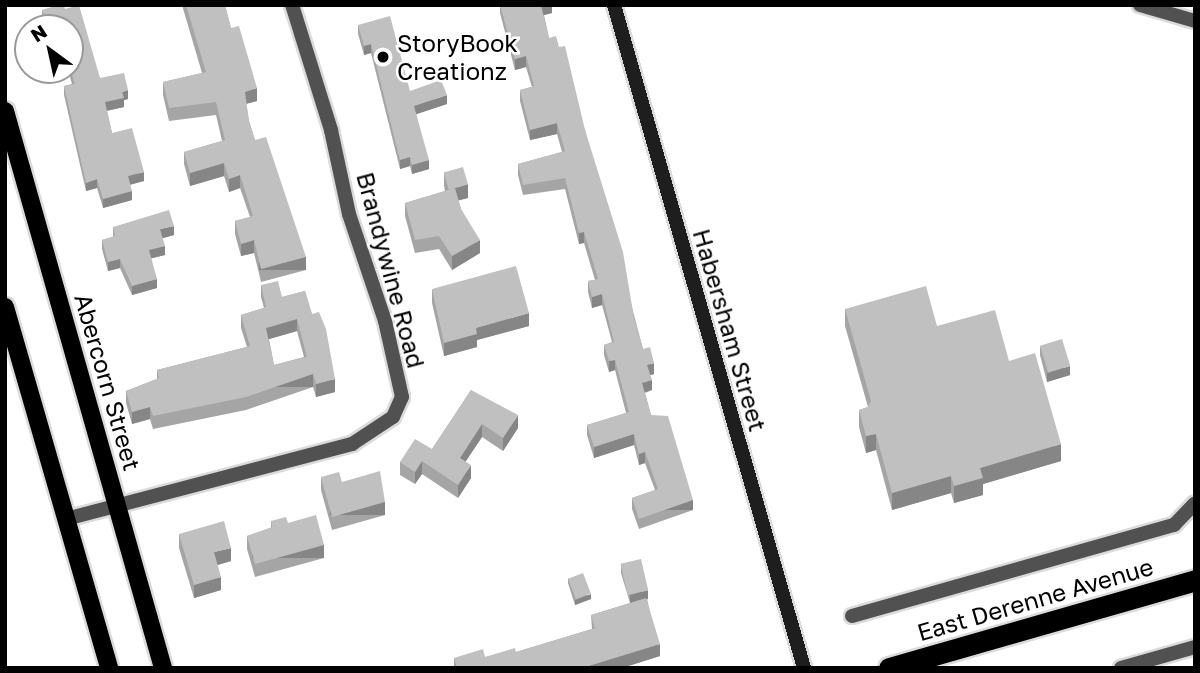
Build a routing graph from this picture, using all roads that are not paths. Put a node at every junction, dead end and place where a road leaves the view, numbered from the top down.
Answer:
1 (292, 5) edge
2 (614, 5) edge
3 (1140, 5) edge
4 (1195, 20) edge
5 (5, 111) edge
6 (5, 307) edge
7 (1195, 503) edge
8 (118, 505) junction
9 (66, 519) junction
10 (1195, 580) edge
11 (852, 617) dead end
12 (1195, 647) edge
13 (108, 668) edge
14 (163, 668) edge
15 (804, 668) edge
16 (889, 668) edge
17 (1121, 668) edge

1 - 8 street, Brandywine Road
2 - 15 street, Habersham Street
3 - 4 street
5 - 8 main road, Abercorn Street
6 - 9 main road
7 - 11 street
8 - 9 street, Brandywine Road
8 - 14 main road, Abercorn Street
9 - 13 main road
10 - 16 highway, East Derenne Avenue
12 - 17 street

